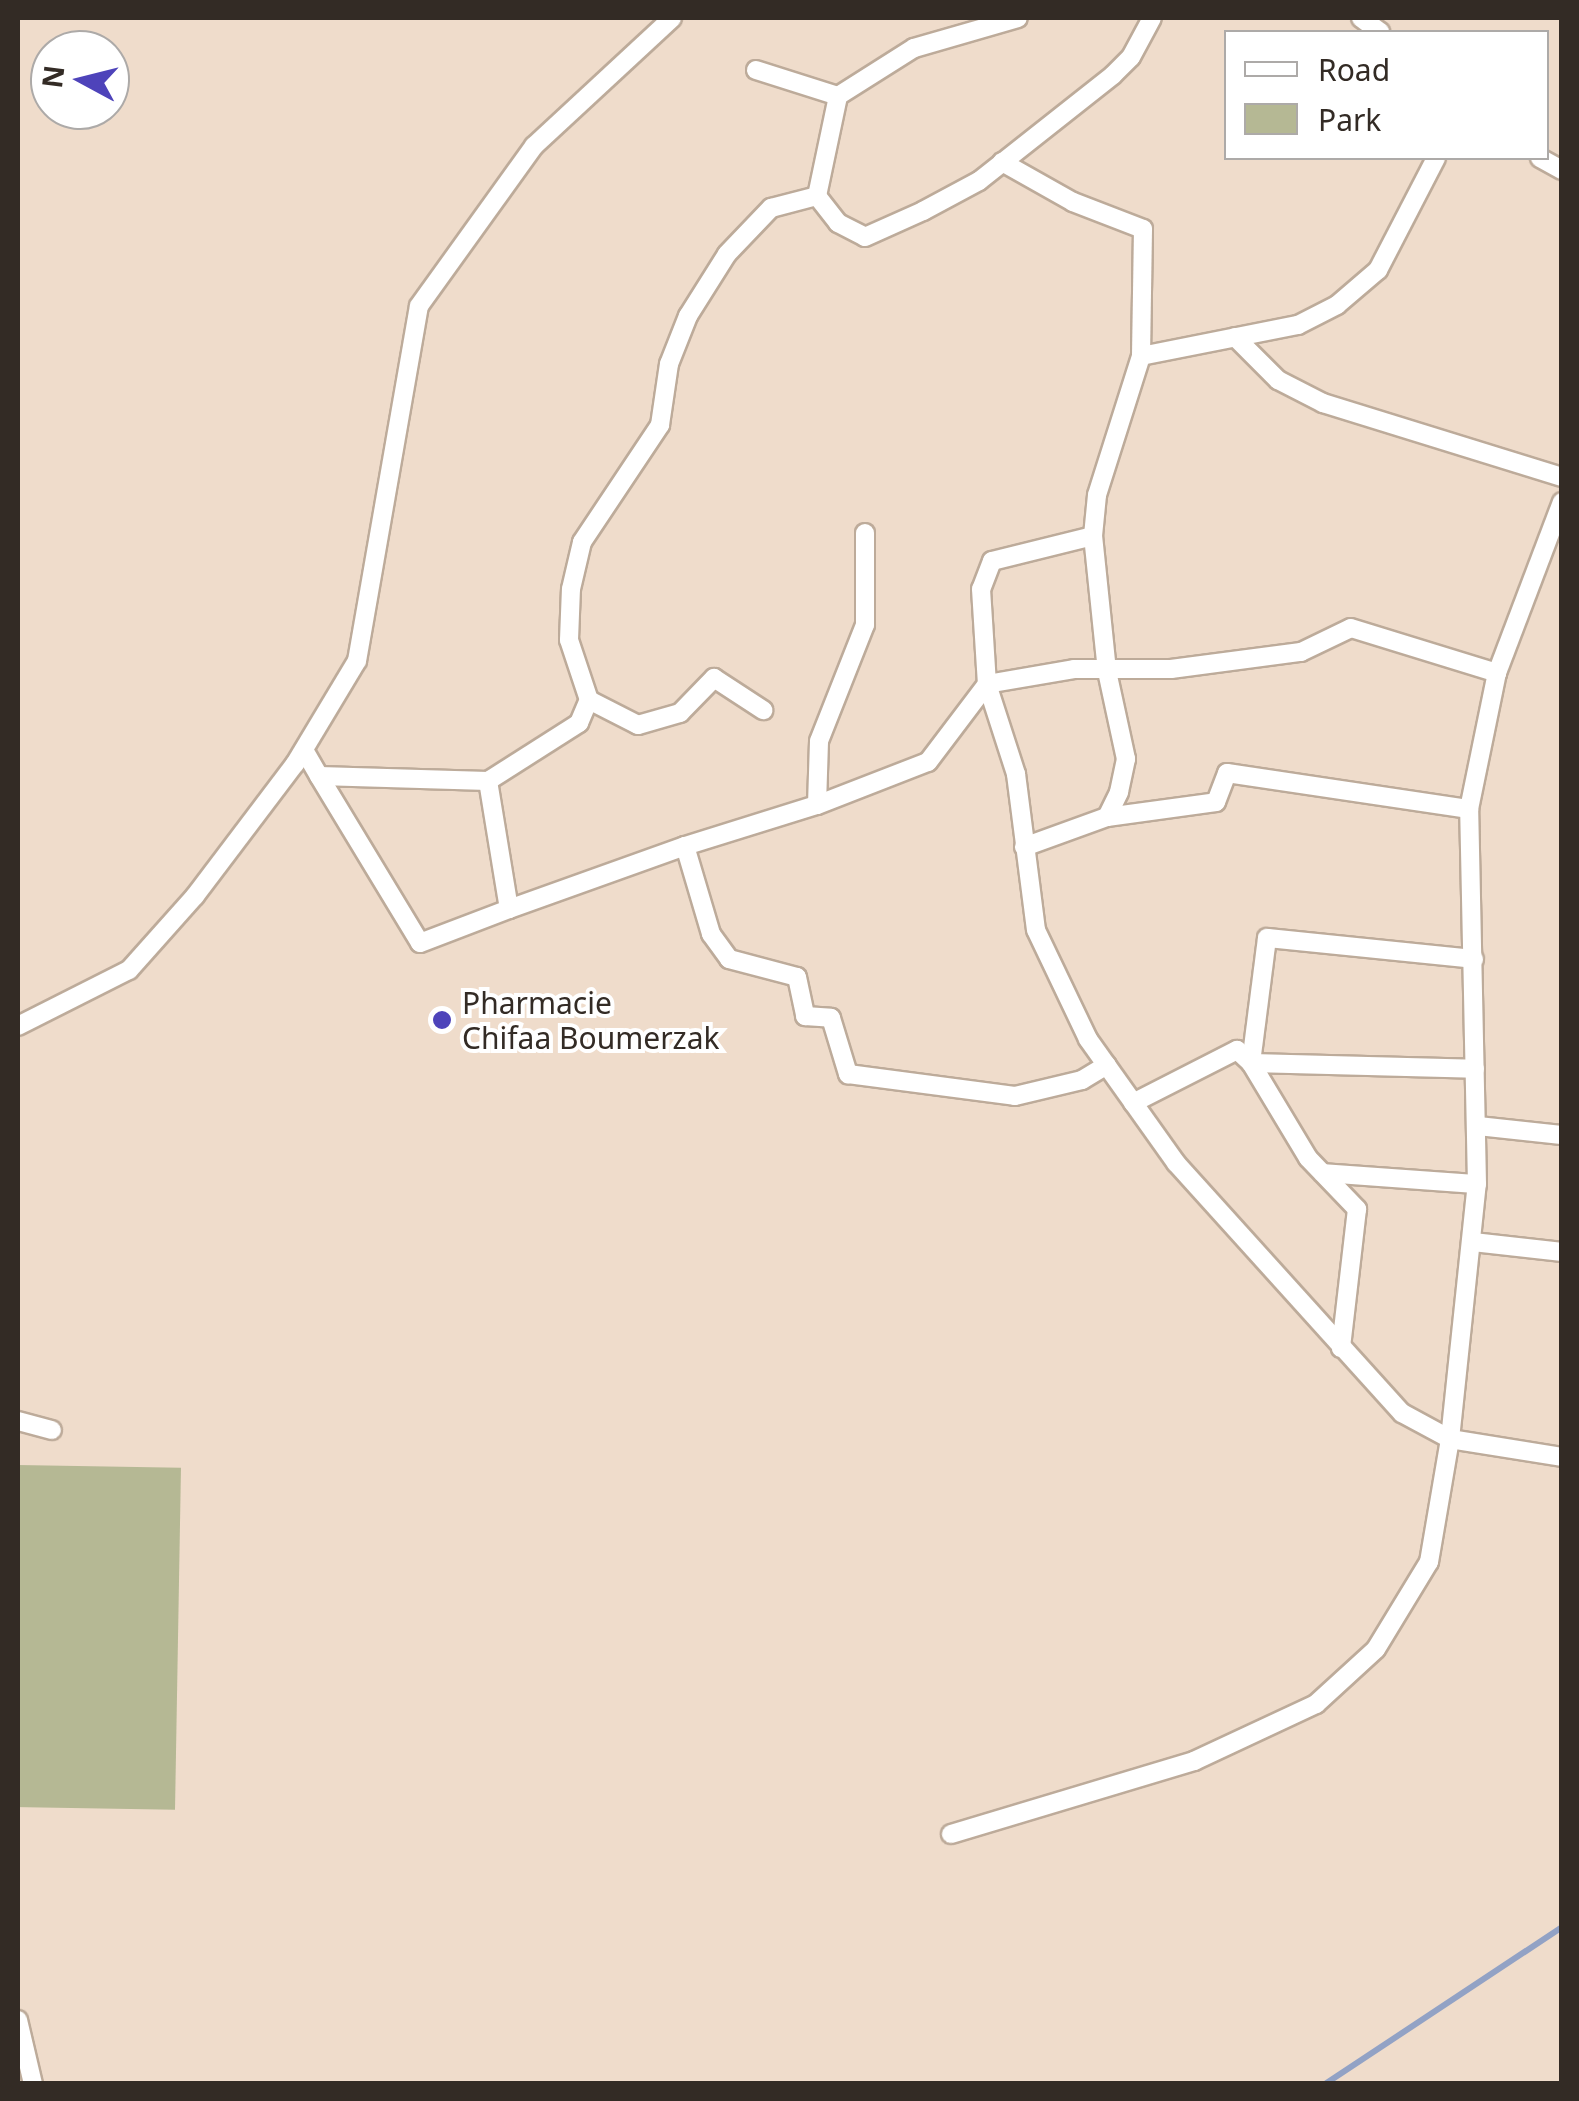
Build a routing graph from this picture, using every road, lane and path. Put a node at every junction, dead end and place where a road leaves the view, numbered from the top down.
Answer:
1 (672, 18) edge
2 (1018, 18) edge
3 (1152, 18) edge
4 (756, 70) dead end
5 (838, 96) junction
6 (1435, 160) edge
7 (1002, 162) junction
8 (817, 196) junction
9 (1235, 337) junction
10 (1141, 356) junction
11 (1562, 477) edge
12 (1562, 502) edge
13 (865, 532) dead end
14 (1093, 536) junction
15 (1107, 671) junction
16 (1498, 673) junction
17 (987, 684) junction
18 (589, 700) junction
19 (763, 710) dead end
20 (304, 750) junction
21 (318, 776) junction
22 (488, 781) junction
23 (818, 805) junction
24 (1468, 808) junction
25 (1106, 817) junction
26 (685, 846) junction
27 (1024, 847) junction
28 (508, 909) junction
29 (1474, 959) junction
30 (18, 1026) edge
31 (1251, 1063) junction
32 (1107, 1065) junction
33 (1476, 1068) junction
34 (1134, 1103) junction
35 (1478, 1126) junction
36 (1562, 1136) edge
37 (1323, 1172) junction
38 (1477, 1184) junction
39 (1474, 1242) junction
40 (1562, 1252) edge
41 (1341, 1348) junction
42 (18, 1421) edge
43 (52, 1430) dead end
44 (1450, 1439) junction
45 (1562, 1457) edge
46 (951, 1834) dead end
47 (18, 2020) edge
48 (33, 2084) edge

1 - 20 street
2 - 5 street
3 - 7 street
4 - 5 street
5 - 8 street
6 - 9 street
7 - 8 street
7 - 10 street
8 - 18 street
9 - 10 street
9 - 11 street
10 - 14 street
12 - 16 street
13 - 23 street
14 - 15 street
14 - 17 street
15 - 16 street
15 - 17 street
15 - 25 street
16 - 24 street
17 - 23 street
17 - 27 street
18 - 19 street
18 - 22 street
20 - 21 street
20 - 30 street
21 - 22 street
21 - 28 street
22 - 28 street
23 - 26 street
24 - 25 street
24 - 29 street
25 - 27 street
26 - 28 street
26 - 32 street
27 - 32 street
29 - 31 street
29 - 33 street
31 - 33 street
31 - 34 street
31 - 37 street
32 - 34 street
33 - 35 street
34 - 41 street
35 - 36 street
35 - 38 street
37 - 38 street
37 - 41 street
38 - 39 street
39 - 40 street
39 - 44 street
41 - 44 street
42 - 43 street
44 - 45 street
44 - 46 street
47 - 48 street

